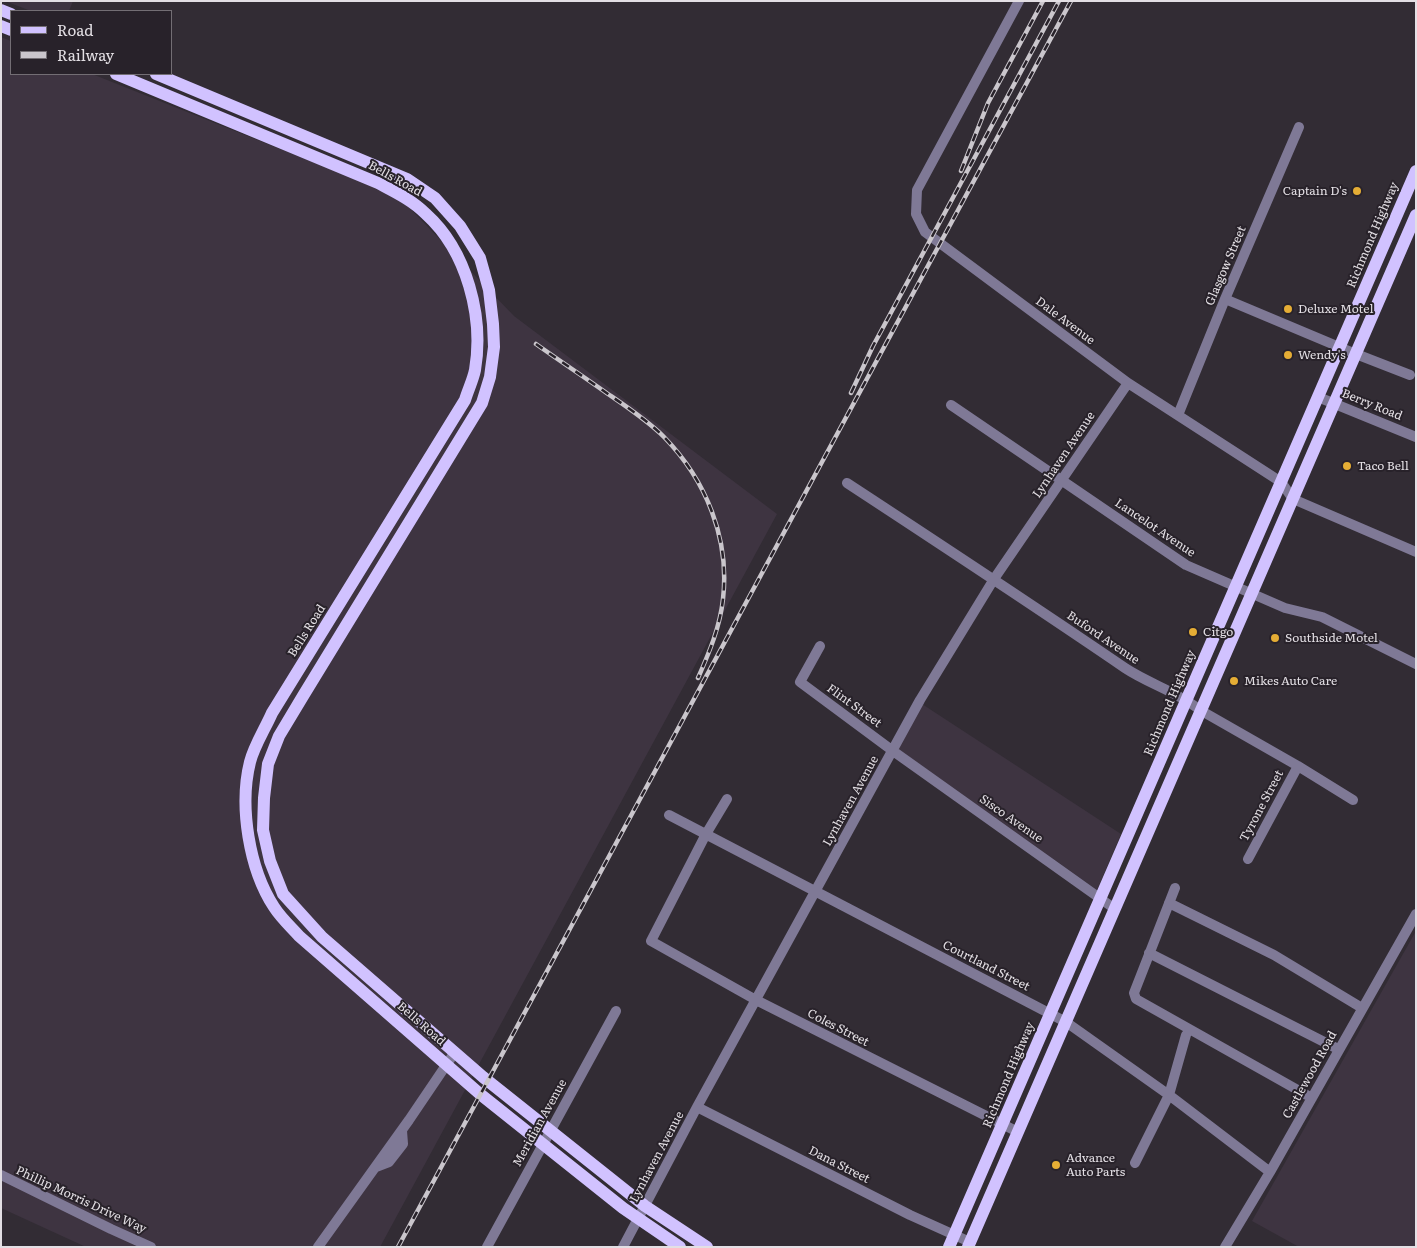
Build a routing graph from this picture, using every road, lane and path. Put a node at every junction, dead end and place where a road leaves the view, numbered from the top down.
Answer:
1 (1019, 2) edge
2 (118, 75) edge
3 (158, 75) edge
4 (1299, 127) dead end
5 (316, 140) junction
6 (311, 155) junction
7 (1415, 177) edge
8 (1416, 215) edge
9 (1224, 299) junction
10 (1340, 347) junction
11 (1356, 354) junction
12 (1410, 375) dead end
13 (1128, 384) junction
14 (1318, 397) junction
15 (1334, 403) junction
16 (951, 405) dead end
17 (1178, 415) junction
18 (1416, 437) edge
19 (430, 457) junction
20 (444, 465) junction
21 (1062, 481) junction
22 (1281, 482) junction
23 (847, 483) dead end
24 (1293, 499) junction
25 (1416, 552) edge
26 (994, 579) junction
27 (1235, 587) junction
28 (1251, 594) junction
29 (317, 640) junction
30 (820, 646) dead end
31 (331, 650) junction
32 (1416, 664) edge
33 (1187, 699) junction
34 (1200, 710) junction
35 (893, 750) junction
36 (1298, 766) junction
37 (727, 799) dead end
38 (1353, 800) dead end
39 (669, 815) dead end
40 (706, 834) junction
41 (1248, 859) dead end
42 (1175, 888) dead end
43 (816, 892) junction
44 (1100, 898) junction
45 (1169, 904) junction
46 (1115, 909) junction
47 (1416, 914) edge
48 (1150, 954) junction
49 (357, 968) junction
50 (347, 978) junction
51 (756, 1000) junction
52 (1362, 1008) junction
53 (616, 1011) dead end
54 (1050, 1013) junction
55 (1066, 1022) junction
56 (1186, 1035) dead end
57 (1338, 1050) junction
58 (455, 1052) junction
59 (447, 1065) junction
60 (1169, 1095) junction
61 (1312, 1098) junction
62 (697, 1107) junction
63 (1002, 1124) junction
64 (550, 1130) junction
65 (1018, 1132) junction
66 (543, 1144) junction
67 (1135, 1163) dead end
68 (1270, 1172) junction
69 (1, 1175) edge
70 (645, 1206) junction
71 (638, 1219) junction
72 (952, 1241) edge
73 (969, 1244) edge
74 (151, 1247) edge
75 (318, 1247) edge
76 (487, 1247) edge
77 (623, 1247) edge
78 (680, 1247) edge
79 (706, 1247) edge
80 (1225, 1247) edge

1 - 13 street, Dale Avenue
2 - 6 main road, Bells Road
3 - 5 main road, Bells Road
4 - 9 street, Glasgow Street
5 - 6 main road
5 - 20 main road, Bells Road
6 - 19 main road, Bells Road
7 - 10 main road, Richmond Highway
8 - 11 main road
9 - 10 street
9 - 17 street, Glasgow Street
10 - 11 street
10 - 14 main road, Richmond Highway
11 - 12 street
11 - 15 main road
13 - 17 street, Dale Avenue
13 - 21 street, Lynhaven Avenue
14 - 15 street, Berry Road
14 - 22 main road, Richmond Highway
15 - 18 street, Berry Road
15 - 24 main road
16 - 21 street, Lancelot Avenue
17 - 22 street, Dale Avenue
19 - 20 main road
19 - 29 main road, Bells Road
20 - 31 main road, Bells Road
21 - 26 street, Lynhaven Avenue
21 - 27 street, Lancelot Avenue
22 - 24 street, Dale Avenue
22 - 27 main road, Richmond Highway
23 - 26 street, Buford Avenue
24 - 25 street
24 - 28 main road
26 - 33 street, Buford Avenue
26 - 35 street, Lynhaven Avenue
27 - 28 street, Lancelot Avenue
27 - 33 main road, Richmond Highway
28 - 32 street, Lancelot Avenue
28 - 34 main road
29 - 31 main road
29 - 50 main road, Bells Road
30 - 35 street, Flint Street
31 - 49 main road, Bells Road
33 - 34 street, Buford Avenue
33 - 44 main road, Richmond Highway
34 - 36 street, Buford Avenue
34 - 46 main road
35 - 43 street, Lynhaven Avenue
35 - 44 street, Sisco Avenue
36 - 38 street, Buford Avenue
36 - 41 street, Tyrone Street
37 - 40 street
39 - 40 street, Courtland Street
40 - 43 street, Courtland Street
40 - 51 street, Coles Street
42 - 45 street
43 - 51 street, Lynhaven Avenue
43 - 54 street, Courtland Street
44 - 46 street, Sisco Avenue
44 - 54 main road, Richmond Highway
45 - 48 street
45 - 52 street
46 - 55 main road
47 - 52 street, Castlewood Road
48 - 57 street
48 - 61 street
49 - 50 main road
49 - 58 main road, Bells Road
50 - 59 main road, Bells Road
51 - 62 street, Lynhaven Avenue
51 - 63 street, Coles Street
52 - 57 street, Castlewood Road
53 - 64 street, Meridian Avenue
54 - 55 street, Courtland Street
54 - 63 main road, Richmond Highway
55 - 60 street, Courtland Street
55 - 65 main road
56 - 60 street
57 - 61 street, Castlewood Road
58 - 59 street
58 - 64 main road, Bells Road
59 - 66 main road, Bells Road
59 - 75 street
60 - 67 street
60 - 68 street, Courtland Street
61 - 68 street, Castlewood Road
62 - 70 street, Lynhaven Avenue
62 - 72 street, Dana Street
63 - 65 street, Coles Street
63 - 72 main road, Richmond Highway
64 - 66 street, Meridian Avenue
64 - 70 main road, Bells Road
65 - 73 main road
66 - 71 main road, Bells Road
66 - 76 street, Meridian Avenue
68 - 80 street, Castlewood Road
69 - 74 street, Phillip Morris Drive Way
70 - 71 street, Lynhaven Avenue
70 - 79 main road, Bells Road
71 - 77 street, Lynhaven Avenue
71 - 78 main road, Bells Road
72 - 73 street, Dana Street

